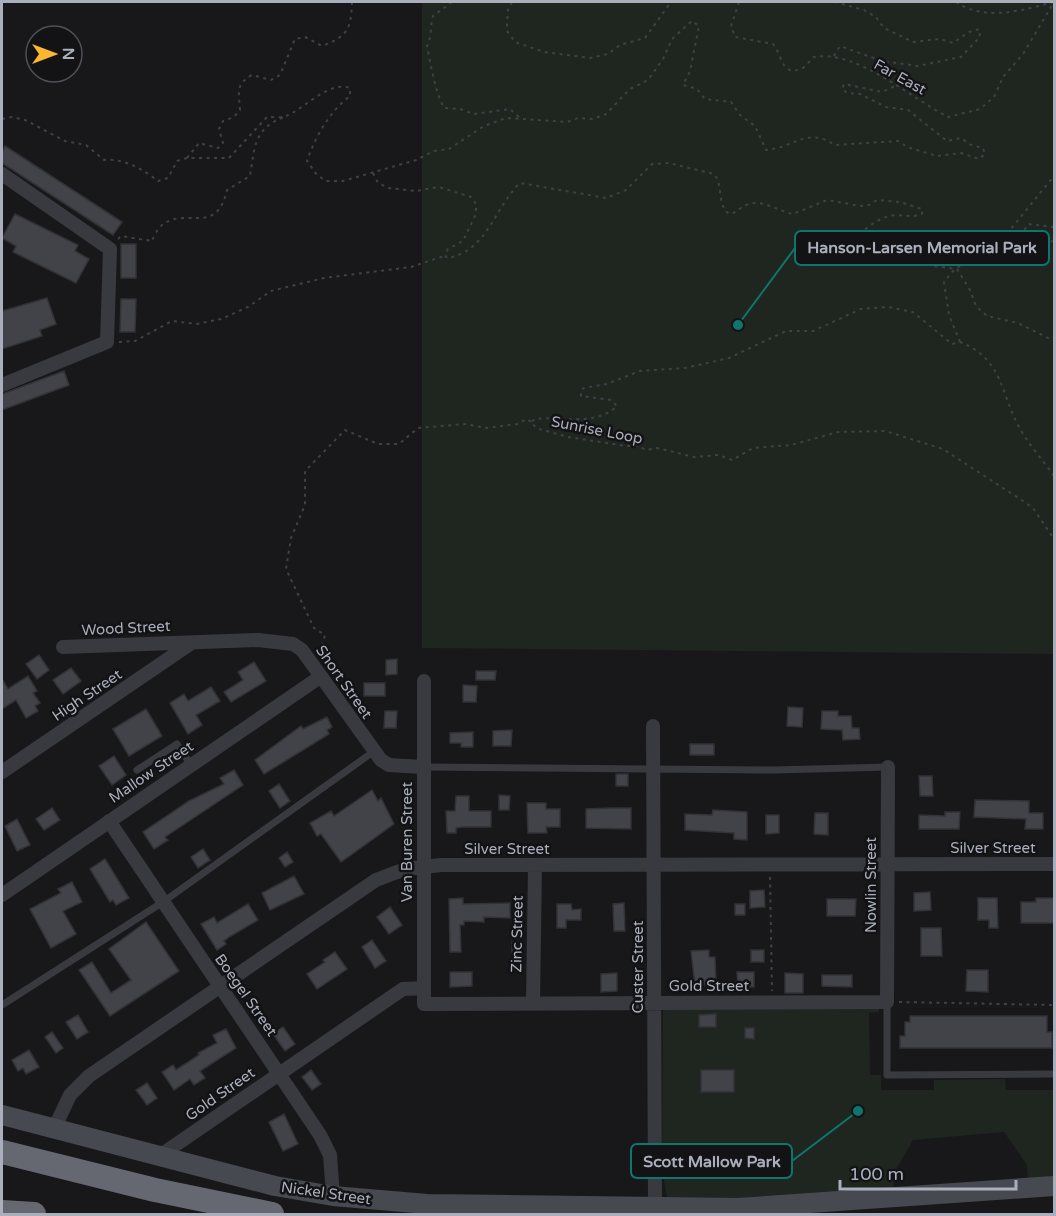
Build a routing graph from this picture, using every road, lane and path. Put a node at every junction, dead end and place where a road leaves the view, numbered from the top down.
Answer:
1 (352, 2) edge
2 (452, 2) edge
3 (512, 2) edge
4 (671, 2) edge
5 (739, 2) edge
6 (836, 2) edge
7 (956, 2) edge
8 (1054, 2) edge
9 (834, 56) junction
10 (895, 86) junction
11 (287, 116) junction
12 (522, 118) junction
13 (2, 119) edge
14 (187, 158) junction
15 (374, 173) junction
16 (2, 174) edge
17 (1054, 176) edge
18 (1054, 227) edge
19 (1008, 235) junction
20 (1054, 241) edge
21 (1026, 243) junction
22 (110, 249) junction
23 (445, 255) junction
24 (957, 269) junction
25 (1054, 341) edge
26 (107, 342) junction
27 (960, 342) junction
28 (2, 385) edge
29 (531, 422) junction
30 (1054, 476) edge
31 (1054, 539) edge
32 (190, 644) junction
33 (63, 647) dead end
34 (320, 677) junction
35 (424, 681) dead end
36 (652, 726) dead end
37 (373, 752) junction
38 (192, 765) junction
39 (423, 767) junction
40 (888, 767) joint
41 (137, 770) dead end
42 (652, 770) junction
43 (2, 772) edge
44 (109, 821) junction
45 (1054, 864) edge
46 (654, 865) junction
47 (770, 865) junction
48 (887, 865) junction
49 (535, 866) junction
50 (424, 867) junction
51 (2, 895) edge
52 (163, 902) junction
53 (219, 987) junction
54 (424, 987) junction
55 (772, 1002) junction
56 (887, 1002) junction
57 (533, 1003) junction
58 (654, 1003) junction
59 (424, 1004) joint
60 (2, 1005) edge
61 (1054, 1005) edge
62 (280, 1073) junction
63 (1054, 1074) edge
64 (2, 1115) edge
65 (53, 1131) junction
66 (2, 1152) edge
67 (158, 1157) junction
68 (1054, 1186) edge
69 (333, 1196) junction
70 (656, 1208) junction
71 (2, 1212) edge
72 (34, 1215) edge
73 (272, 1215) edge

1 - 14 path
2 - 12 path
3 - 4 path
5 - 9 path
6 - 9 path
7 - 8 path
8 - 10 path, Far East
9 - 10 path, Far East
10 - 12 path
11 - 14 path
11 - 15 path
11 - 22 path
12 - 15 path
13 - 14 path
15 - 23 path
16 - 22 street
17 - 19 path
18 - 21 path
19 - 21 path
19 - 24 path
20 - 21 path
22 - 26 street
23 - 24 path
23 - 26 path
24 - 25 path
24 - 27 path
26 - 28 street
27 - 29 path, Sunrise Loop
27 - 30 path, Sunrise Loop
29 - 31 path, Sunrise Loop
29 - 34 path
32 - 33 street, Wood Street
32 - 34 street, Short Street
32 - 43 street, High Street
34 - 37 street, Short Street
34 - 38 street, Mallow Street
35 - 39 street, Van Buren Street
36 - 42 street, Custer Street
37 - 39 street, Short Street
37 - 52 lane
38 - 41 lane
38 - 44 street, Mallow Street
39 - 42 lane
39 - 50 street, Van Buren Street
40 - 42 lane
40 - 48 street, Nowlin Street
42 - 46 street, Custer Street
44 - 51 street, Mallow Street
44 - 52 street, Boegel Street
45 - 48 street, Silver Street
46 - 47 street, Silver Street
46 - 49 street, Silver Street
46 - 58 street, Custer Street
47 - 48 street, Silver Street
47 - 55 path
48 - 56 street, Nowlin Street
49 - 50 street, Silver Street
49 - 57 street, Zinc Street
50 - 53 street, Silver Street
50 - 54 street, Van Buren Street
52 - 53 street, Boegel Street
52 - 60 lane
53 - 62 street, Boegel Street
53 - 65 street, Silver Street
54 - 59 street, Van Buren Street
54 - 62 street, Gold Street
55 - 56 street, Gold Street
55 - 58 street, Gold Street
56 - 61 path
56 - 63 lane
57 - 58 street, Gold Street
57 - 59 street, Gold Street
58 - 70 street, Custer Street
62 - 67 street, Gold Street
62 - 69 street, Boegel Street
64 - 65 main road, Nickel Street
65 - 67 main road, Nickel Street
66 - 73 highway
67 - 69 main road, Nickel Street
68 - 70 main road, Nickel Street
69 - 70 main road, Nickel Street
71 - 72 highway

